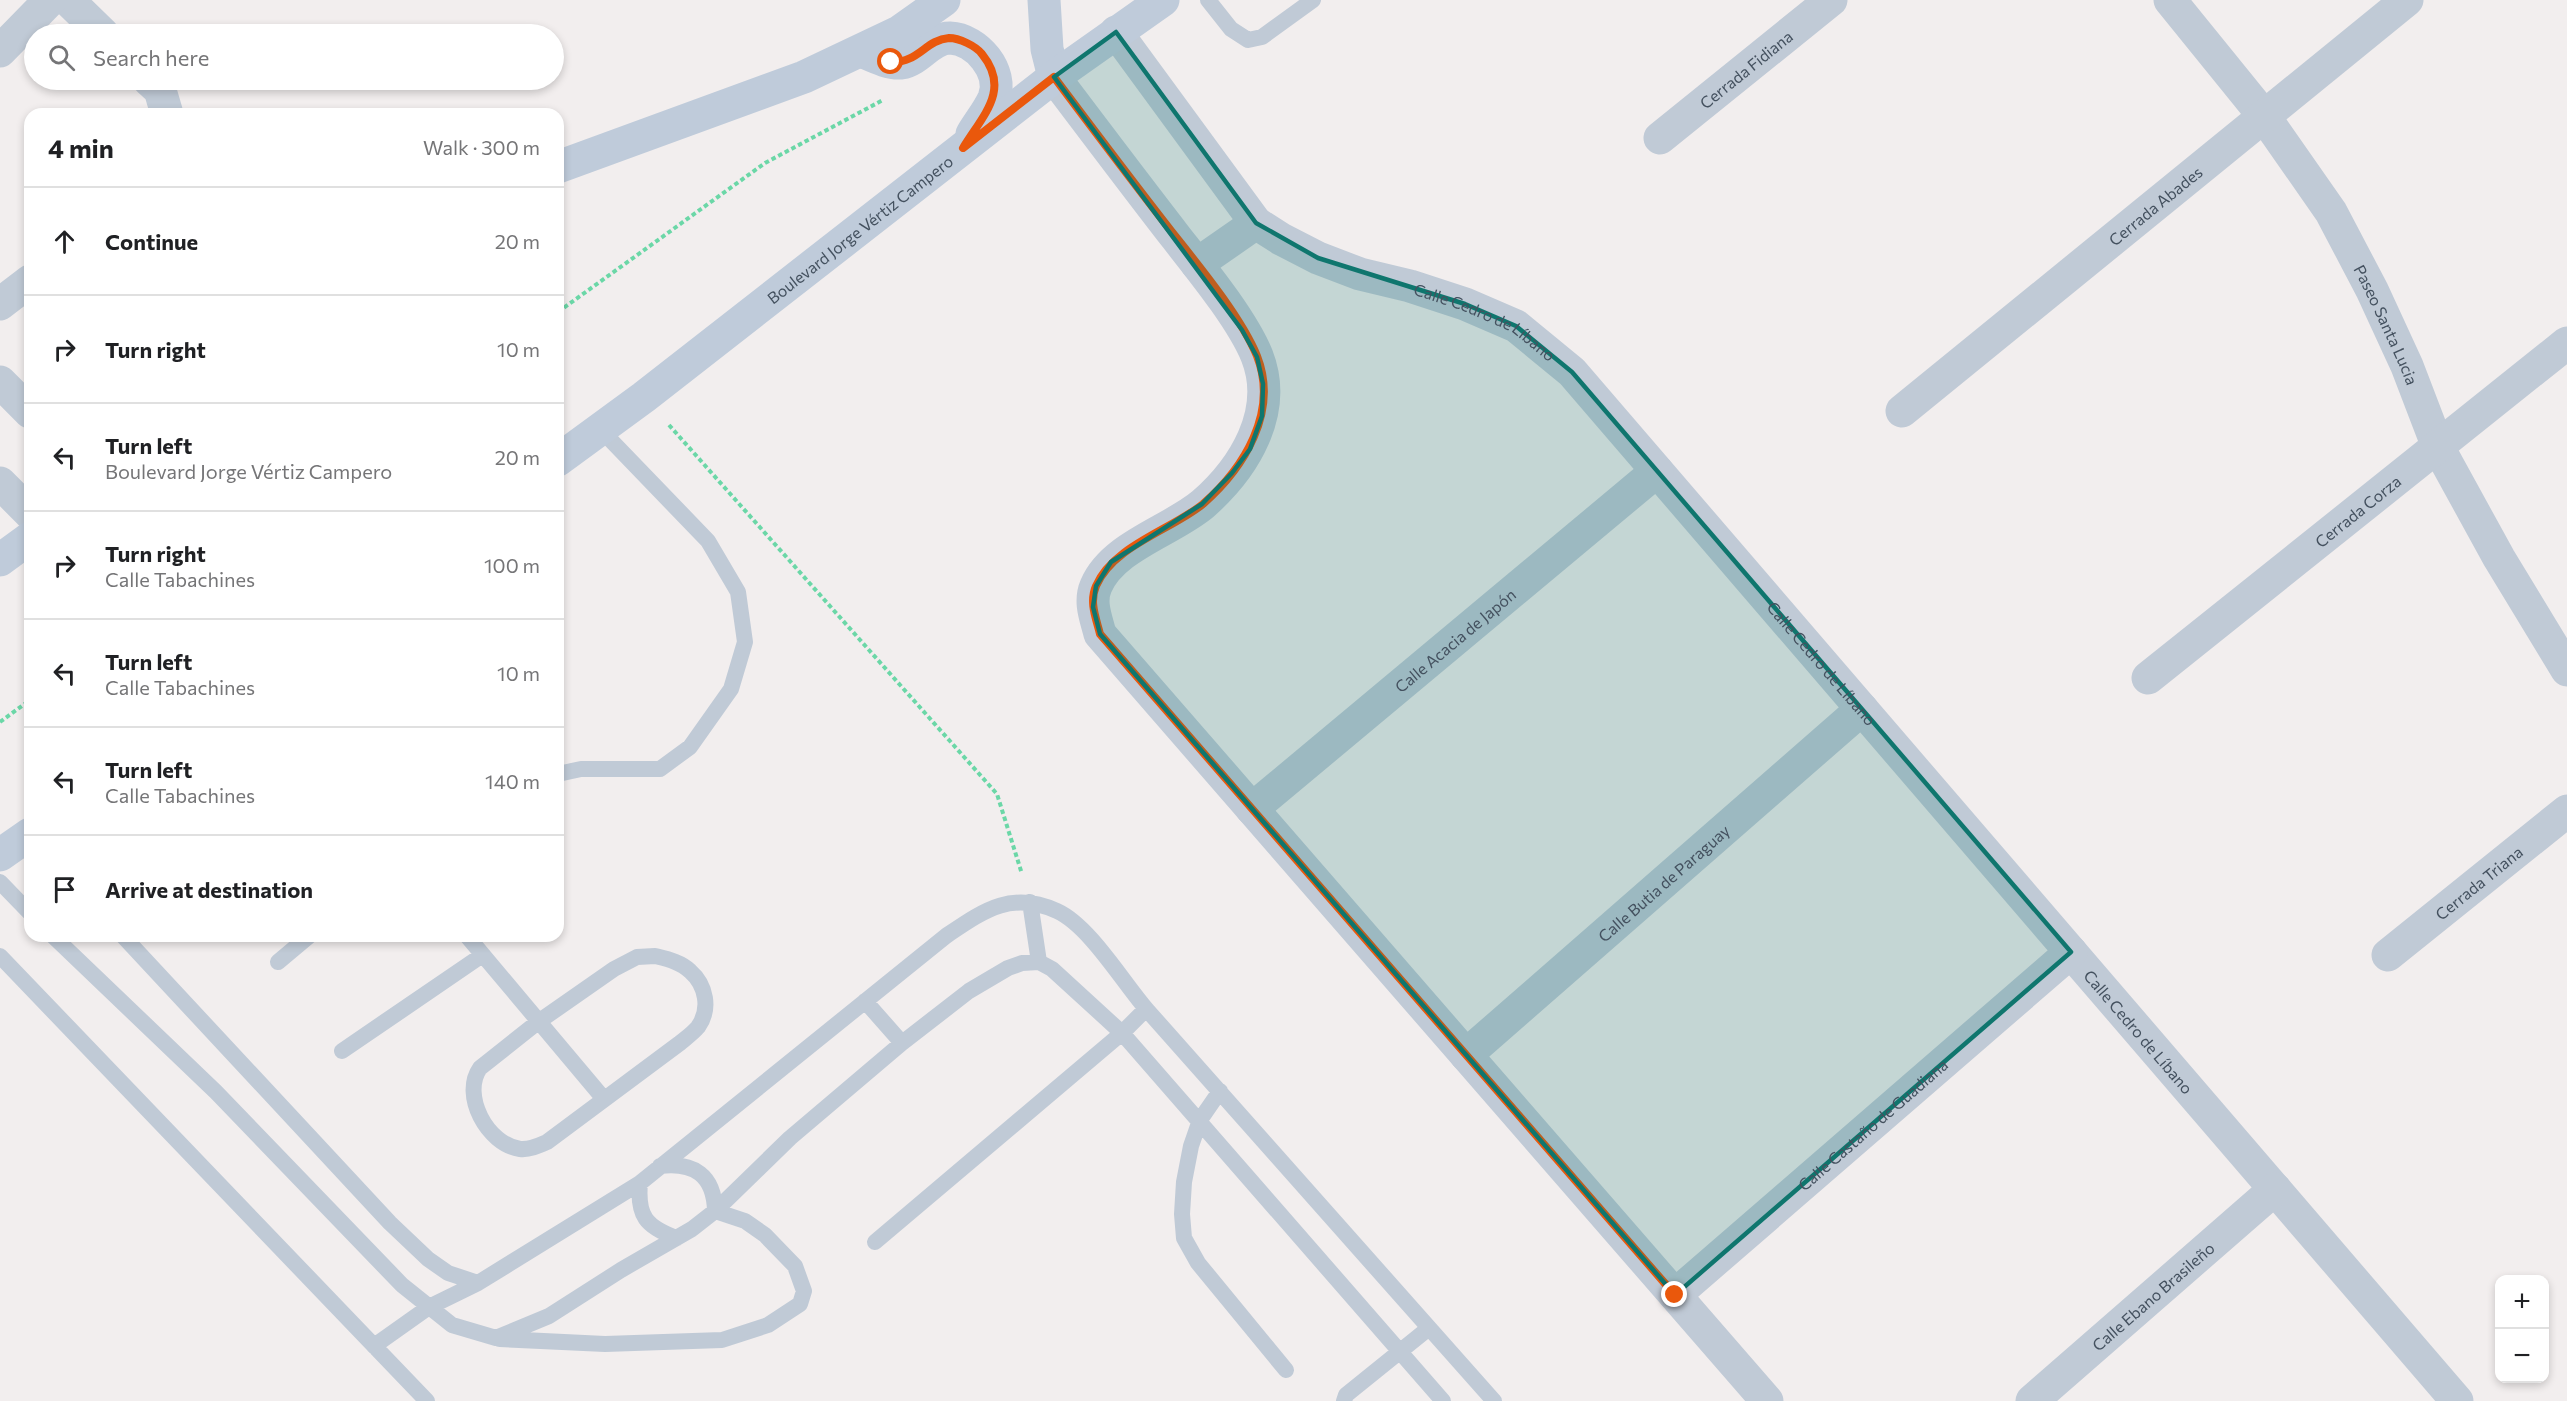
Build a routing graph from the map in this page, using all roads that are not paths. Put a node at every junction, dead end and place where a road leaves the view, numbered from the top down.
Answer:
1 (50, 0) edge
2 (68, 0) edge
3 (944, 0) edge
4 (1044, 0) edge
5 (1163, 0) edge
6 (1208, 0) edge
7 (1312, 0) edge
8 (1831, 0) edge
9 (2170, 0) edge
10 (2407, 0) edge
11 (26, 24) edge
12 (93, 24) edge
13 (24, 27) edge
14 (1116, 32) junction
15 (0, 51) edge
16 (861, 51) junction
17 (1054, 77) junction
18 (160, 90) edge
19 (165, 108) edge
20 (2264, 116) junction
21 (1660, 138) dead end
22 (963, 148) junction
23 (564, 165) edge
24 (1256, 222) junction
25 (1197, 264) junction
26 (24, 286) edge
27 (0, 304) edge
28 (2567, 343) edge
29 (0, 382) edge
30 (24, 406) edge
31 (1902, 411) dead end
32 (601, 430) junction
33 (2438, 447) junction
34 (564, 456) edge
35 (1657, 471) junction
36 (0, 483) edge
37 (24, 507) edge
38 (24, 542) edge
39 (0, 560) edge
40 (2567, 670) edge
41 (2148, 678) dead end
42 (1862, 709) junction
43 (564, 773) edge
44 (1252, 809) junction
45 (2567, 811) edge
46 (24, 838) edge
47 (0, 855) edge
48 (0, 882) edge
49 (1030, 902) junction
50 (24, 907) edge
51 (59, 942) edge
52 (129, 942) edge
53 (302, 942) edge
54 (471, 942) edge
55 (2071, 952) junction
56 (2388, 955) dead end
57 (0, 956) edge
58 (481, 956) junction
59 (278, 962) dead end
60 (1039, 962) junction
61 (865, 1001) junction
62 (1146, 1009) junction
63 (538, 1022) junction
64 (1122, 1033) junction
65 (902, 1043) junction
66 (342, 1051) dead end
67 (1466, 1055) junction
68 (1220, 1091) junction
69 (604, 1099) junction
70 (1200, 1120) junction
71 (660, 1166) junction
72 (640, 1183) junction
73 (2275, 1189) junction
74 (715, 1211) junction
75 (677, 1238) junction
76 (875, 1242) dead end
77 (478, 1283) junction
78 (1675, 1295) junction
79 (429, 1307) junction
80 (1429, 1328) junction
81 (496, 1338) junction
82 (374, 1346) junction
83 (1399, 1350) junction
84 (1286, 1370) dead end
85 (427, 1401) edge
86 (1344, 1401) edge
87 (1443, 1401) edge
88 (1494, 1401) edge
89 (1767, 1401) edge
90 (2032, 1401) edge
91 (2457, 1401) edge

1 - 11 street
2 - 12 street
3 - 16 main road
4 - 17 main road
5 - 14 main road, Boulevard Jorge Vértiz Campero
6 - 7 lane
8 - 21 street, Cerrada Fidiana
9 - 20 street, Paseo Santa Lucia
10 - 20 street, Cerrada Abades
13 - 15 street
14 - 17 main road, Boulevard Jorge Vértiz Campero
14 - 24 street, Calle Cedro de Líbano
16 - 22 main road
16 - 23 main road
17 - 22 main road, Boulevard Jorge Vértiz Campero
17 - 25 street
18 - 19 street
20 - 31 street, Cerrada Abades
20 - 33 street, Paseo Santa Lucia
22 - 32 main road, Boulevard Jorge Vértiz Campero
24 - 25 street
24 - 35 street, Calle Cedro de Líbano
25 - 44 street
26 - 27 street
28 - 33 street, Cerrada Corza
29 - 30 street
32 - 34 main road, Boulevard Jorge Vértiz Campero
32 - 43 lane
33 - 40 street, Paseo Santa Lucia
33 - 41 street, Cerrada Corza
35 - 42 street, Calle Cedro de Líbano
35 - 44 street, Calle Acacia de Japón
36 - 37 street
38 - 39 main road
42 - 55 street, Calle Cedro de Líbano
42 - 67 street, Calle Butia de Paraguay
44 - 67 street
45 - 56 street, Cerrada Triana
46 - 47 main road
48 - 50 lane
49 - 60 lane
49 - 61 lane
49 - 62 lane
51 - 79 lane
52 - 77 lane
53 - 59 lane
54 - 58 lane
55 - 73 street, Calle Cedro de Líbano
55 - 78 street, Calle Castaño de Guadiana
57 - 82 lane
58 - 63 lane
58 - 66 lane
60 - 64 lane
60 - 65 lane
61 - 65 lane
61 - 71 lane
62 - 64 lane
62 - 68 lane
63 - 69 lane
63 - 69 lane
63 - 69 lane
64 - 70 lane
64 - 76 lane
65 - 74 lane
67 - 78 street
68 - 70 lane
68 - 80 lane
70 - 83 lane
70 - 84 lane
71 - 72 lane
71 - 74 lane
72 - 75 lane
72 - 77 lane
73 - 90 street, Calle Ebano Brasileño
73 - 91 street, Calle Cedro de Líbano
74 - 75 lane
74 - 81 lane
75 - 81 lane
77 - 79 lane
78 - 89 street
79 - 81 lane
79 - 82 lane
80 - 83 lane
80 - 88 lane
82 - 85 lane
83 - 86 lane
83 - 87 lane

